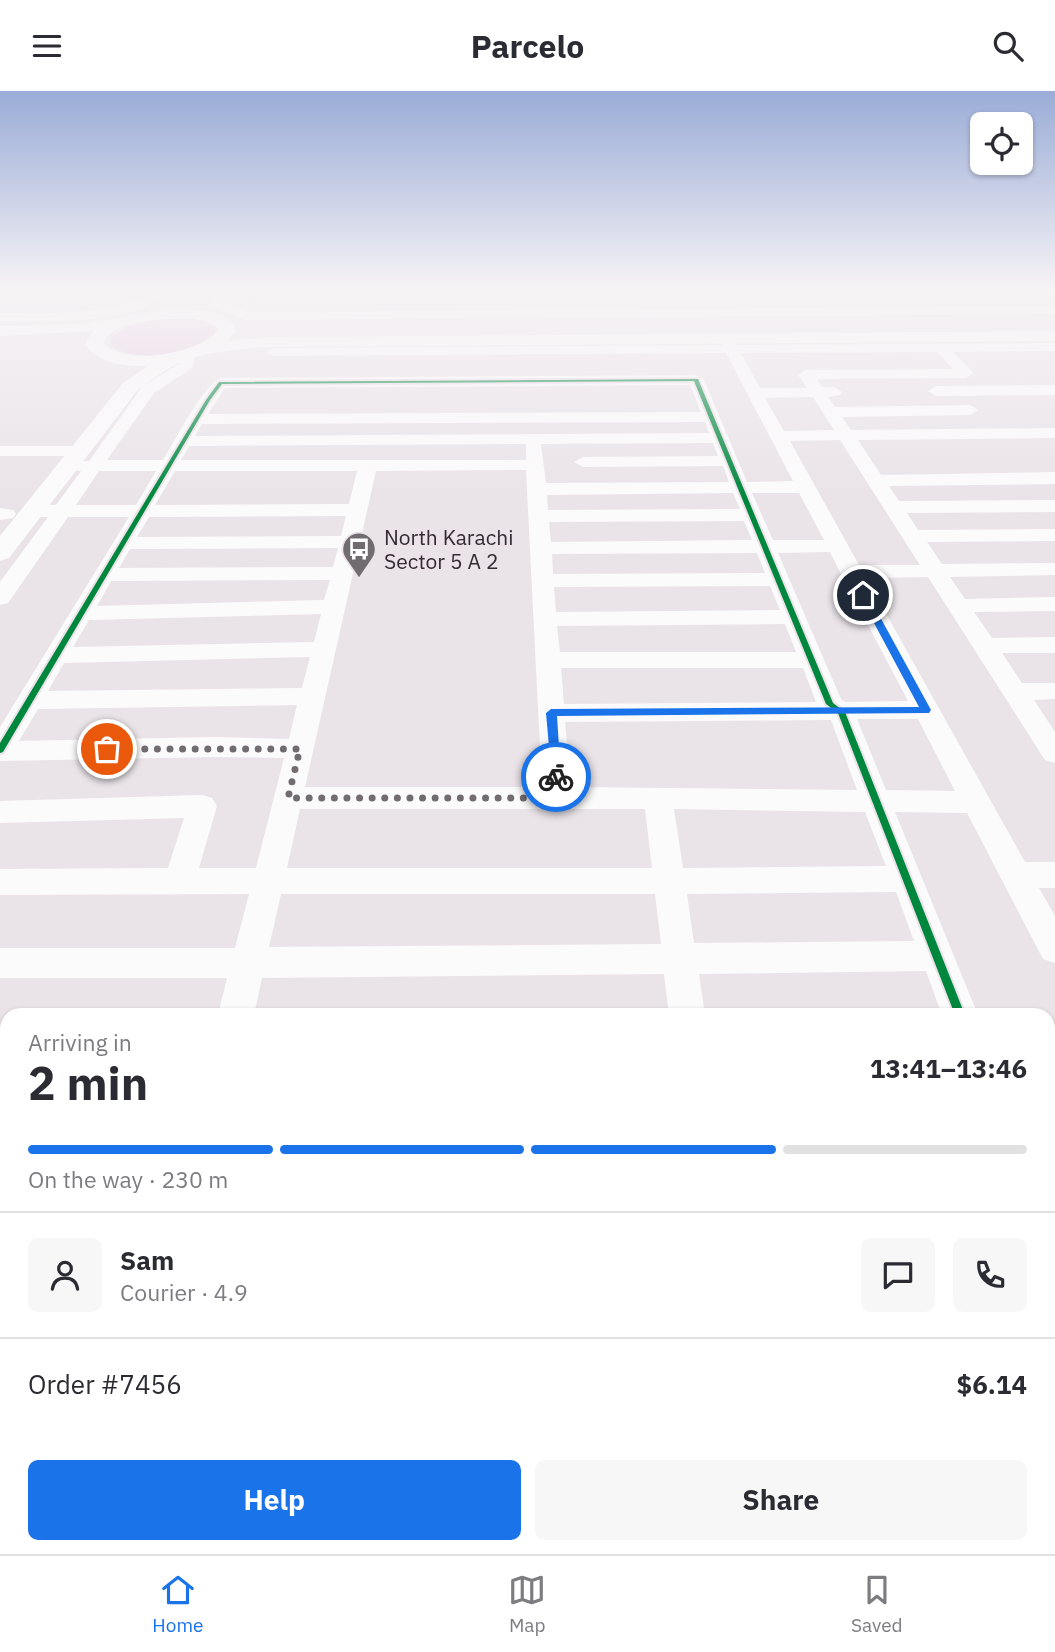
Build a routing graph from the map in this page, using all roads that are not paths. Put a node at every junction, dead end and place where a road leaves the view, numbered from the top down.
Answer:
1 (114, 358) edge
2 (128, 358) edge
3 (165, 358) edge
4 (180, 358) edge
5 (186, 358) edge
6 (528, 358) edge
7 (736, 358) edge
8 (952, 358) edge
9 (1026, 358) edge
10 (1030, 362) dead end
11 (966, 373) junction
12 (340, 380) junction
13 (530, 381) junction
14 (1052, 383) edge
15 (984, 391) junction
16 (817, 392) junction
17 (856, 392) dead end
18 (754, 393) junction
19 (208, 400) junction
20 (236, 400) dead end
21 (703, 405) junction
22 (989, 410) dead end
23 (950, 411) junction
24 (830, 412) junction
25 (197, 419) junction
26 (324, 419) junction
27 (533, 429) junction
28 (1035, 433) junction
29 (1055, 433) edge
30 (970, 434) junction
31 (846, 435) junction
32 (777, 436) junction
33 (720, 438) junction
34 (581, 440) junction
35 (184, 441) junction
36 (316, 441) junction
37 (0, 451) edge
38 (1055, 453) edge
39 (859, 455) junction
40 (887, 455) dead end
41 (65, 457) junction
42 (0, 460) edge
43 (730, 461) junction
44 (583, 462) junction
45 (169, 465) junction
46 (305, 465) junction
47 (368, 465) junction
48 (535, 465) junction
49 (96, 466) junction
50 (1055, 478) edge
51 (876, 481) junction
52 (742, 487) junction
53 (805, 487) junction
54 (586, 488) junction
55 (537, 489) junction
56 (1055, 506) edge
57 (893, 507) junction
58 (142, 510) junction
59 (357, 510) junction
60 (32, 511) junction
61 (64, 511) junction
62 (752, 515) junction
63 (539, 516) junction
64 (2, 517) edge
65 (1055, 535) edge
66 (912, 536) junction
67 (349, 542) junction
68 (123, 543) junction
69 (765, 546) junction
70 (837, 546) junction
71 (541, 548) junction
72 (0, 553) edge
73 (1055, 569) edge
74 (851, 572) junction
75 (936, 572) junction
76 (342, 573) junction
77 (104, 575) junction
78 (779, 579) junction
79 (543, 581) junction
80 (0, 598) edge
81 (1055, 604) edge
82 (958, 606) junction
83 (334, 607) junction
84 (82, 613) junction
85 (796, 617) junction
86 (545, 619) junction
87 (1055, 645) edge
88 (985, 646) junction
89 (324, 649) junction
90 (56, 655) junction
91 (548, 660) junction
92 (812, 660) junction
93 (1055, 691) edge
94 (1014, 692) junction
95 (312, 696) junction
96 (29, 700) junction
97 (926, 710) junction
98 (841, 712) junction
99 (551, 713) junction
100 (1053, 748) edge
101 (300, 749) junction
102 (0, 750) edge
103 (288, 798) junction
104 (557, 798) junction
105 (658, 798) junction
106 (877, 802) junction
107 (975, 802) junction
108 (0, 812) edge
109 (1055, 874) edge
110 (1015, 875) junction
111 (907, 879) junction
112 (180, 880) junction
113 (268, 880) junction
114 (0, 882) edge
115 (670, 882) junction
116 (1055, 948) edge
117 (937, 956) junction
118 (680, 960) junction
119 (0, 963) edge
120 (248, 964) junction
121 (238, 1008) edge
122 (686, 1008) edge
123 (957, 1008) edge

1 - 41 main road
2 - 3 main road
4 - 41 main road
5 - 49 street
6 - 13 street
7 - 18 street
8 - 11 street
9 - 10 street
11 - 15 street
11 - 16 street
12 - 13 street
12 - 19 street
12 - 26 street
13 - 21 street
13 - 27 street
14 - 15 street
15 - 23 street
16 - 17 street
16 - 18 street
16 - 24 street
18 - 32 street
19 - 20 street
19 - 25 street
21 - 27 street
21 - 33 street
22 - 23 street
23 - 24 street
23 - 30 street
24 - 31 street
25 - 26 street
25 - 35 street
26 - 27 street
26 - 36 street
27 - 34 street
27 - 36 street
27 - 48 street
28 - 29 street
28 - 30 street
28 - 38 street
30 - 31 street
31 - 32 street
31 - 39 street
32 - 53 street
33 - 34 street
33 - 43 street
34 - 44 street
35 - 36 street
35 - 45 street
36 - 46 street
37 - 41 street
39 - 40 street
39 - 51 street
41 - 42 street
41 - 49 street
41 - 60 main road
41 - 64 main road
43 - 44 street
43 - 52 street
44 - 54 street
45 - 46 street
45 - 49 street
45 - 58 street
46 - 47 street
47 - 48 street
47 - 59 street
48 - 55 street
49 - 61 street
50 - 51 street
51 - 57 street
52 - 53 street
52 - 54 street
52 - 62 street
53 - 70 street
54 - 55 street
55 - 63 street
56 - 57 street
57 - 66 street
58 - 59 street
58 - 61 street
58 - 68 street
59 - 67 street
60 - 61 street
60 - 72 main road
61 - 80 street
62 - 63 street
62 - 69 street
63 - 71 street
65 - 66 street
66 - 75 street
67 - 68 street
67 - 76 street
68 - 77 street
69 - 70 street
69 - 71 street
69 - 78 street
70 - 74 street
71 - 79 street
73 - 75 street
74 - 75 street
74 - 97 street
75 - 82 street
76 - 77 street
76 - 83 street
77 - 84 street
78 - 79 street
78 - 85 street
79 - 86 street
81 - 82 street
82 - 88 street
83 - 84 street
83 - 89 street
84 - 90 street
85 - 86 street
85 - 92 street
86 - 91 street
87 - 88 street
88 - 94 street
89 - 90 street
89 - 95 street
90 - 96 street
91 - 92 street
91 - 99 street
92 - 98 street
93 - 94 street
94 - 100 street
95 - 96 street
95 - 101 street
96 - 102 street
97 - 98 street
97 - 107 street
98 - 99 street
98 - 106 street
99 - 104 street
101 - 102 street
101 - 103 street
103 - 104 street
103 - 113 street
104 - 105 street
105 - 106 street
105 - 115 street
106 - 107 street
106 - 111 street
107 - 110 street
108 - 112 street
109 - 110 street
110 - 116 street
111 - 115 street
111 - 117 street
112 - 113 street
112 - 114 street
113 - 115 street
113 - 120 street
115 - 118 street
117 - 118 street
117 - 123 street
118 - 120 street
118 - 122 street
119 - 120 street
120 - 121 street

